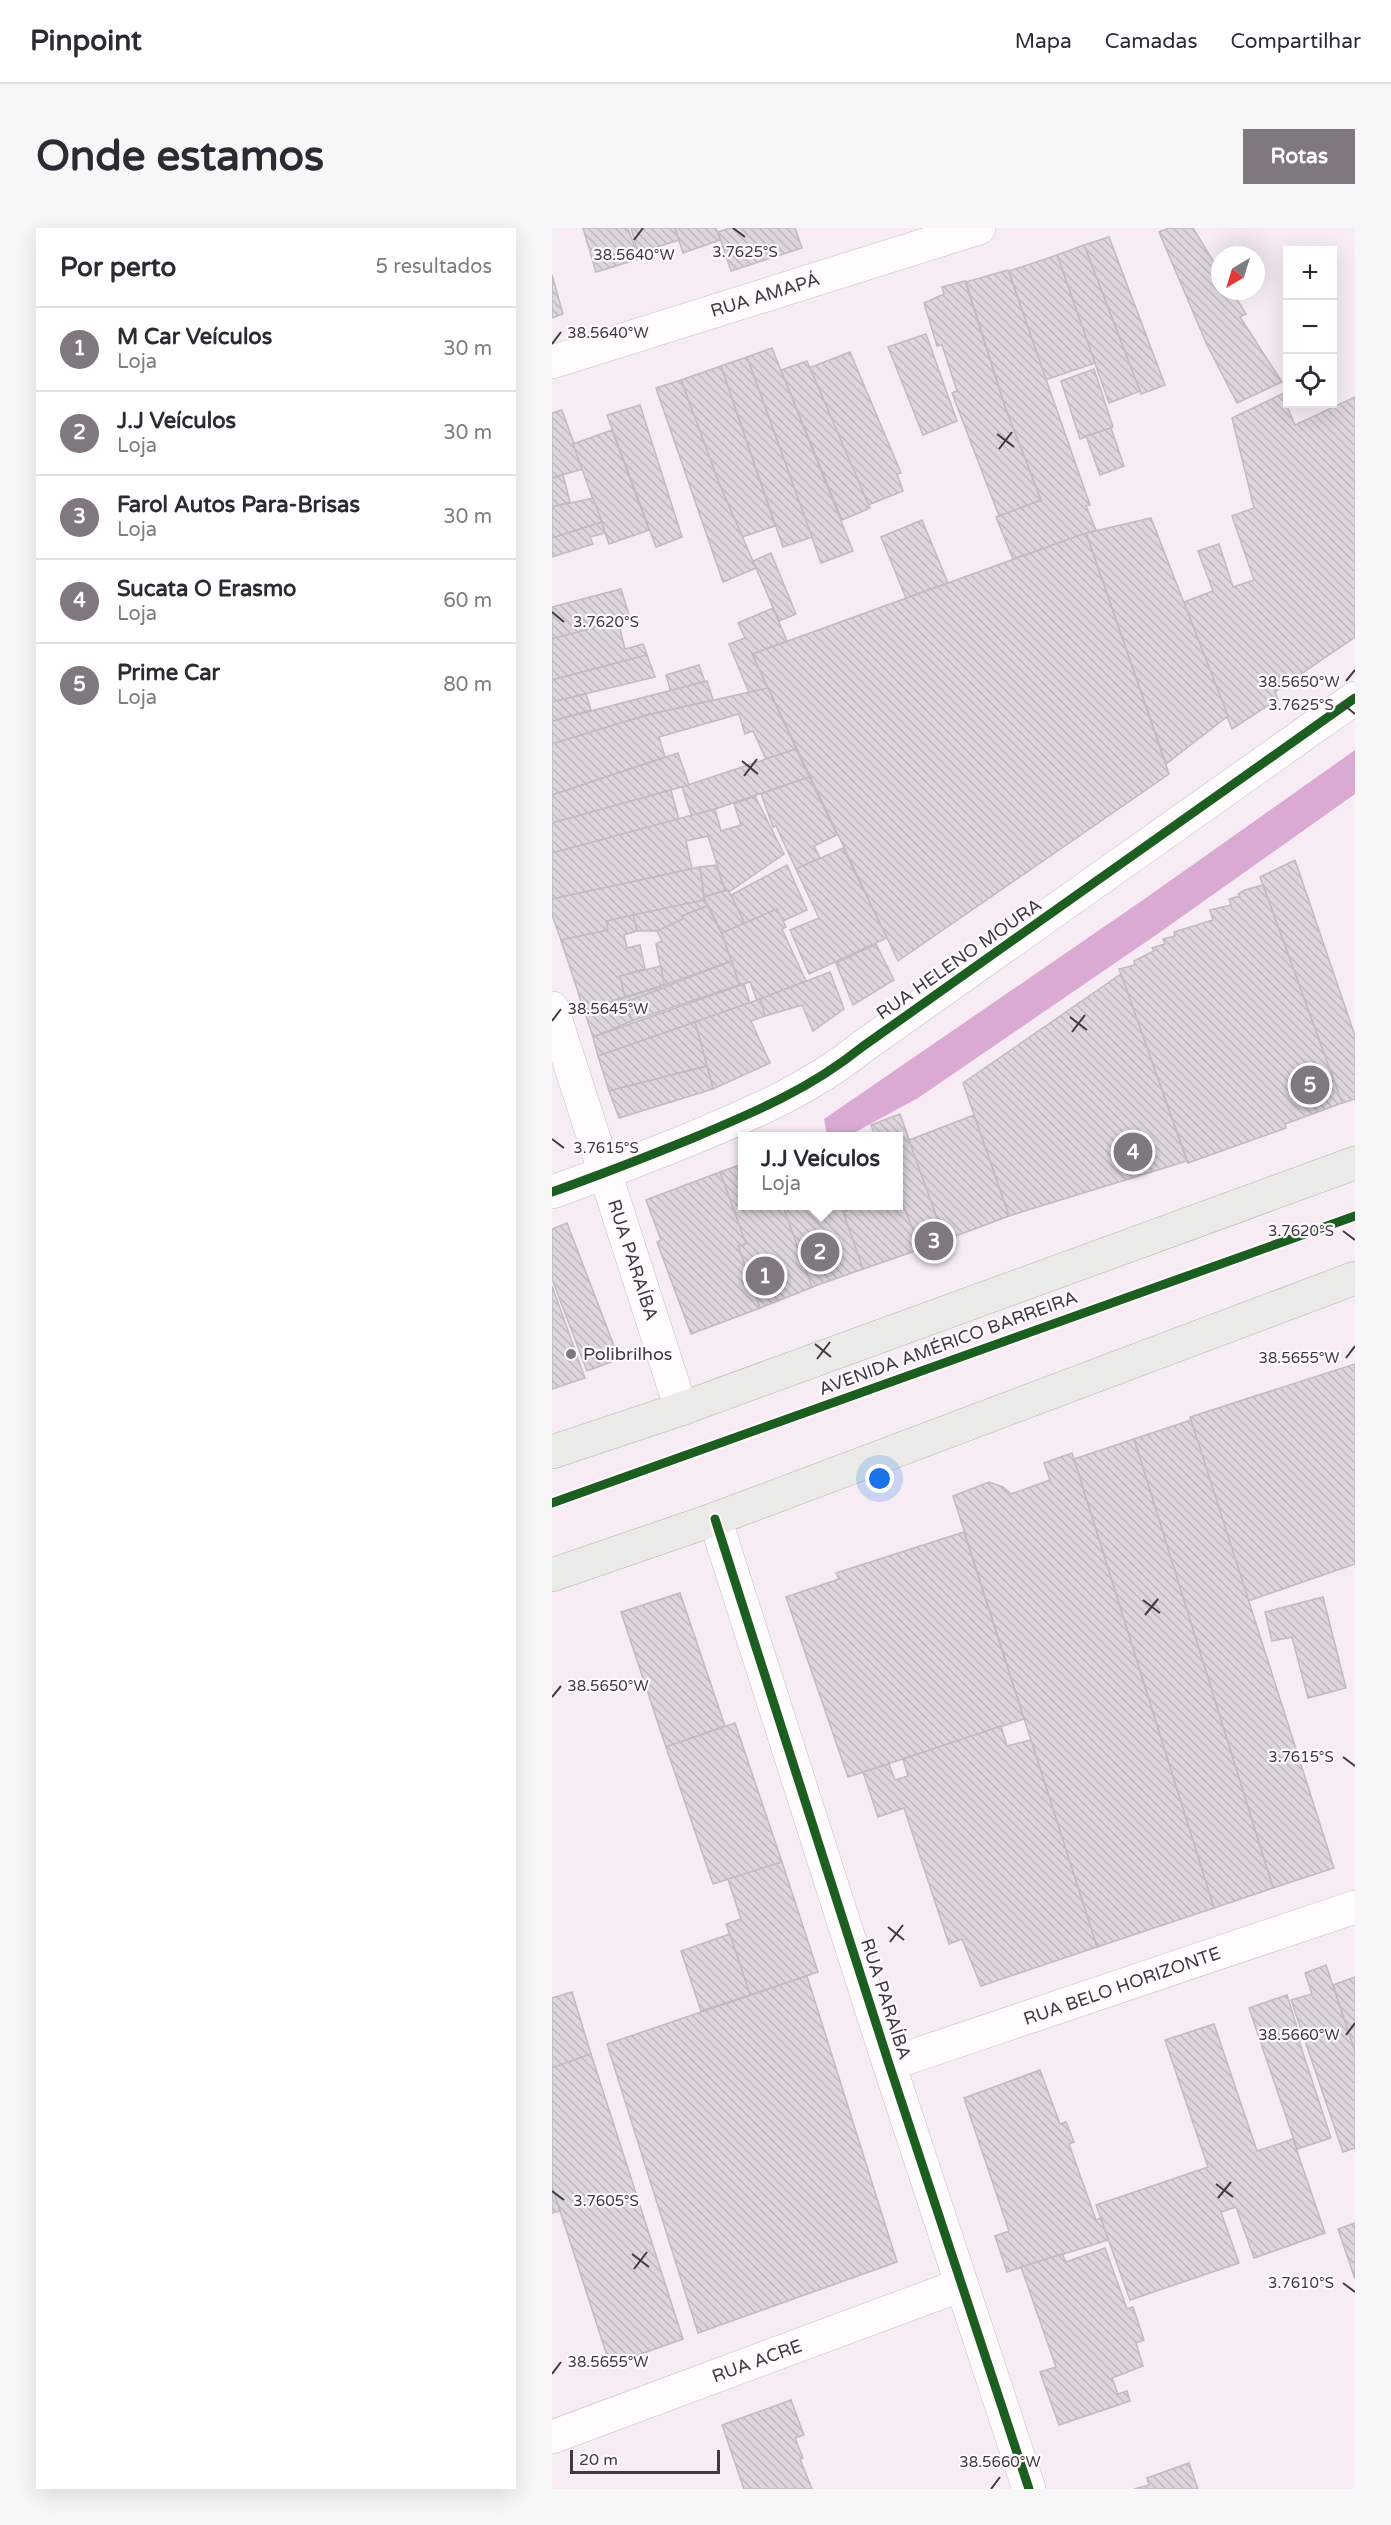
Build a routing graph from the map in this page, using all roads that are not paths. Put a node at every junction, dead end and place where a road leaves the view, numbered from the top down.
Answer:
1 (979, 228) edge
2 (552, 362) edge
3 (1355, 698) edge
4 (552, 1008) edge
5 (1355, 1162) edge
6 (605, 1174) junction
7 (552, 1192) edge
8 (1355, 1278) edge
9 (681, 1409) junction
10 (552, 1452) edge
11 (715, 1519) junction
12 (552, 1575) edge
13 (1355, 1907) edge
14 (889, 2064) junction
15 (961, 2285) junction
16 (552, 2437) edge
17 (1029, 2489) edge

1 - 2 street, RUA AMAPÁ
3 - 6 street, RUA HELENO MOURA
4 - 6 street, RUA PARAÍBA
5 - 9 main road, AVENIDA AMÉRICO BARREIRA
6 - 7 street, RUA HELENO MOURA
6 - 9 street, RUA PARAÍBA
8 - 11 main road
9 - 10 main road, AVENIDA AMÉRICO BARREIRA
11 - 12 main road
11 - 14 street, RUA PARAÍBA
13 - 14 street, RUA BELO HORIZONTE
14 - 15 street, RUA PARAÍBA
15 - 16 street, RUA ACRE
15 - 17 street, RUA PARAÍBA

